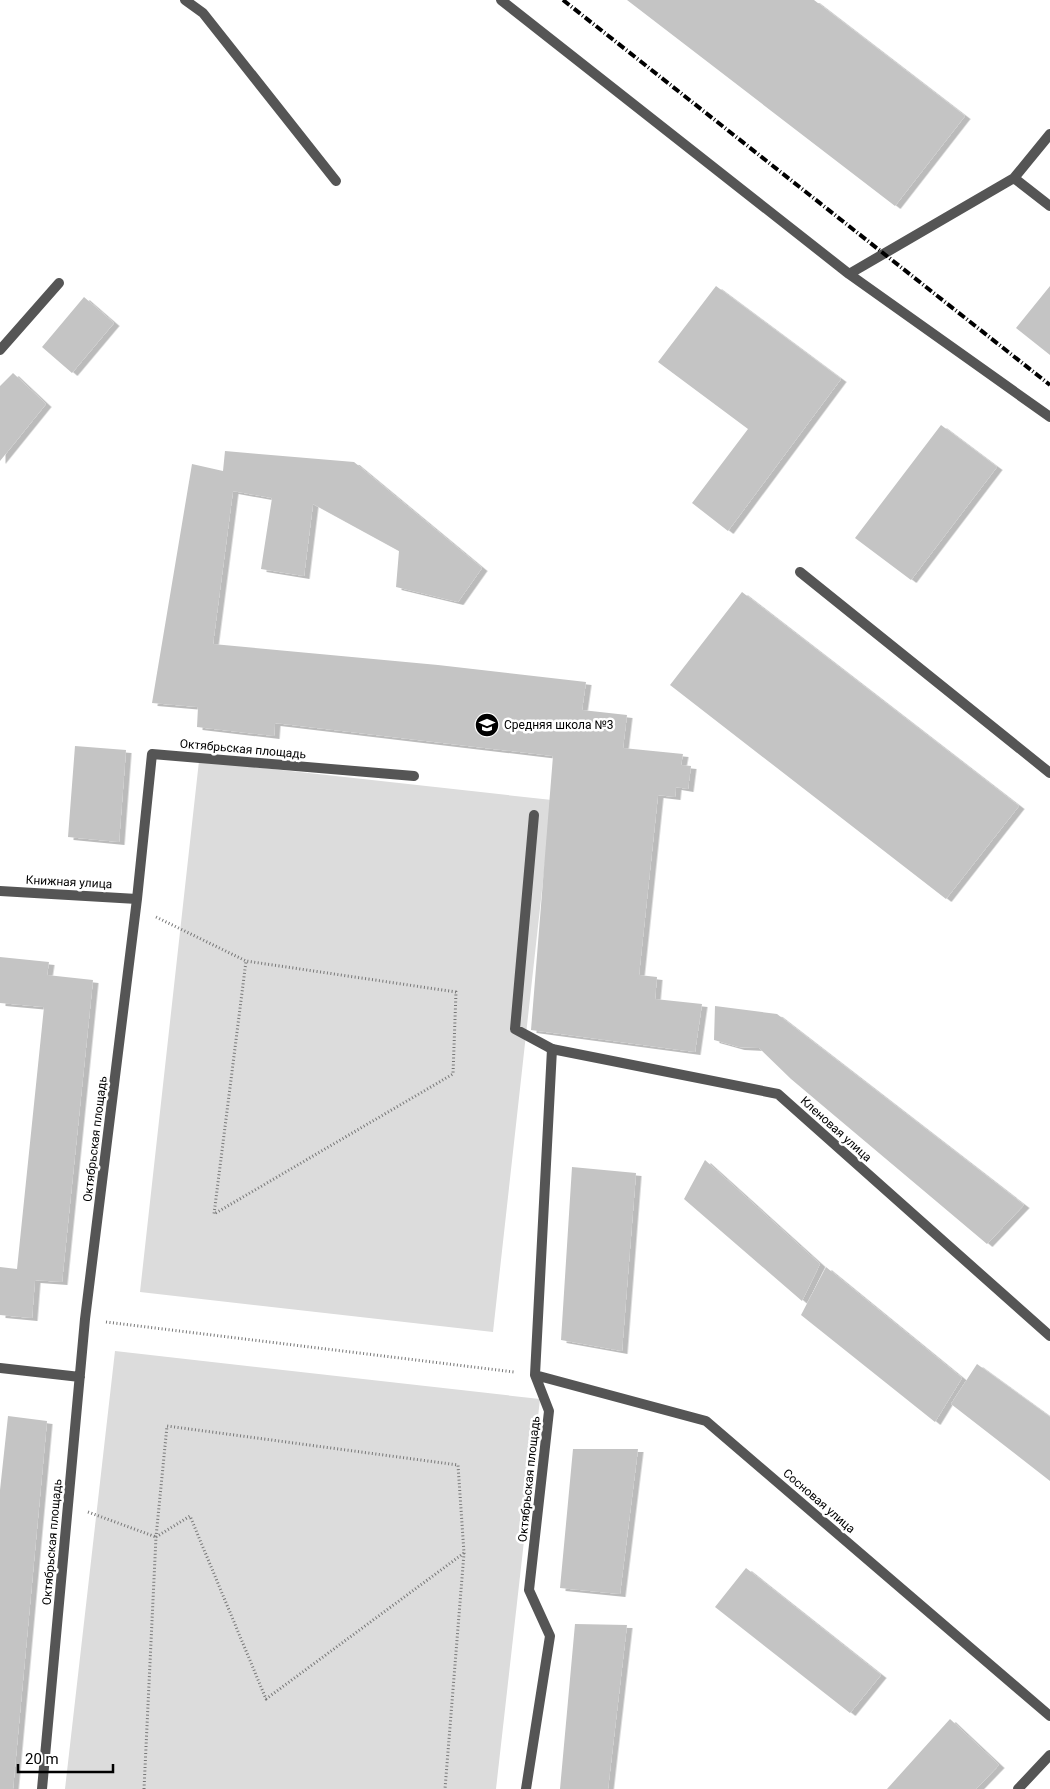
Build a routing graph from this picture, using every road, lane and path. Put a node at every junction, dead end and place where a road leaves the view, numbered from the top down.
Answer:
1 (185, 0) edge
2 (501, 0) edge
3 (1050, 134) edge
4 (1014, 178) junction
5 (336, 181) dead end
6 (1050, 206) edge
7 (849, 274) junction
8 (59, 283) dead end
9 (0, 350) edge
10 (1050, 417) edge
11 (800, 572) dead end
12 (1050, 773) edge
13 (414, 776) dead end
14 (534, 815) dead end
15 (0, 891) edge
16 (136, 903) junction
17 (246, 961) junction
18 (552, 1049) junction
19 (85, 1319) junction
20 (1050, 1336) edge
21 (0, 1368) edge
22 (535, 1374) junction
23 (80, 1377) junction
24 (68, 1505) junction
25 (156, 1537) junction
26 (464, 1553) junction
27 (1050, 1716) edge
28 (1050, 1755) edge
29 (42, 1789) edge
30 (144, 1789) edge
31 (445, 1789) edge
32 (526, 1789) edge
33 (1018, 1789) edge

1 - 5 street
2 - 7 street
3 - 4 street
4 - 6 street
4 - 7 street
7 - 10 street
8 - 9 street
11 - 12 street
13 - 16 street, Октябрьская площадь
14 - 18 street, Кленовая улица
15 - 16 street, Книжная улица
16 - 17 path
16 - 19 street, Октябрьская площадь
17 - 17 path
18 - 20 street, Кленовая улица
18 - 22 street, Октябрьская площадь
19 - 22 path
19 - 23 street, Октябрьская площадь
21 - 23 street
22 - 27 street, Сосновая улица
22 - 32 street, Октябрьская площадь
23 - 24 street, Октябрьская площадь
24 - 25 path
24 - 29 street, Октябрьская площадь
25 - 26 path
25 - 26 path
25 - 30 path
26 - 31 path
28 - 33 street

